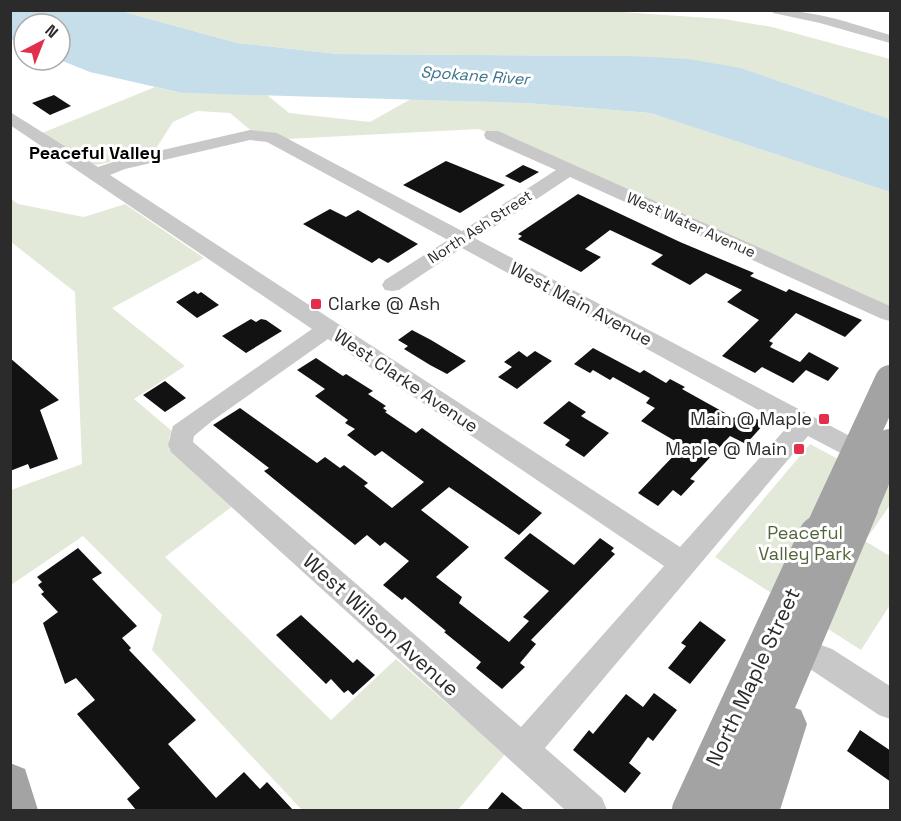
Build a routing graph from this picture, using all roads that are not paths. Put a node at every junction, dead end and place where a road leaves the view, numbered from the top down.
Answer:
1 (778, 10) edge
2 (891, 39) edge
3 (10, 117) edge
4 (492, 135) dead end
5 (569, 170) junction
6 (98, 174) junction
7 (461, 240) junction
8 (392, 285) dead end
9 (891, 314) edge
10 (327, 329) junction
11 (891, 380) edge
12 (804, 424) junction
13 (891, 444) edge
14 (891, 470) edge
15 (861, 512) junction
16 (683, 564) junction
17 (821, 658) dead end
18 (891, 704) edge
19 (522, 751) junction
20 (10, 784) edge
21 (17, 810) edge
22 (590, 810) edge
23 (691, 810) edge
24 (731, 810) edge
25 (759, 810) edge

1 - 2 street
3 - 6 street, West Clarke Avenue
4 - 5 street, West Water Avenue
5 - 7 street, North Ash Street
5 - 9 street, West Water Avenue
6 - 7 street, West Main Avenue
6 - 10 street, West Clarke Avenue
7 - 8 street, North Ash Street
7 - 12 street, West Main Avenue
10 - 16 street, West Clarke Avenue
10 - 19 street, West Wilson Avenue
11 - 23 main road, North Maple Street, bridge
12 - 14 street, West Main Avenue
12 - 16 street
13 - 15 main road, North Maple Street, bridge
15 - 24 main road, North Maple Street
15 - 25 main road
16 - 19 street
17 - 18 street
19 - 22 street, West Wilson Avenue
20 - 21 main road

